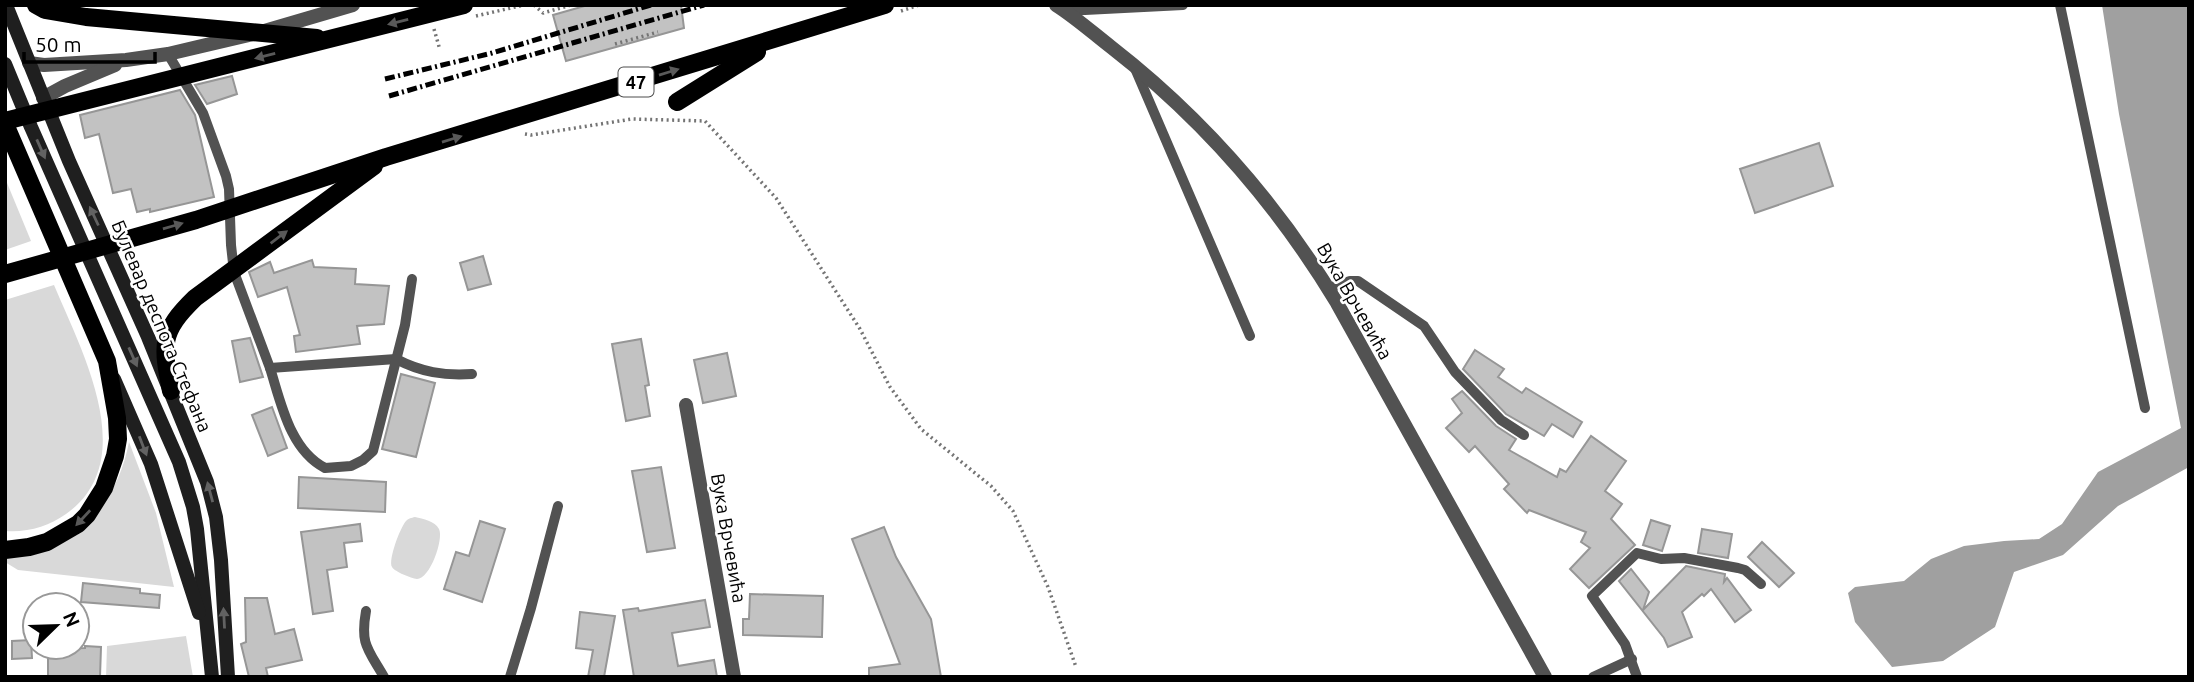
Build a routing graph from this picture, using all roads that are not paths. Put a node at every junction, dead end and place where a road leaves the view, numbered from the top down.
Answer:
1 (6, 5) edge
2 (36, 5) edge
3 (353, 5) edge
4 (464, 5) edge
5 (885, 5) edge
6 (1183, 5) edge
7 (2060, 5) edge
8 (1060, 8) edge
9 (784, 37) junction
10 (331, 39) junction
11 (168, 54) junction
12 (126, 60) junction
13 (30, 63) junction
14 (5, 64) edge
15 (1133, 64) junction
16 (43, 98) junction
17 (677, 102) dead end
18 (5, 123) edge
19 (386, 157) junction
20 (84, 251) junction
21 (5, 274) edge
22 (412, 279) dead end
23 (5, 287) edge
24 (1329, 288) junction
25 (1250, 336) dead end
26 (396, 359) junction
27 (107, 361) junction
28 (270, 368) junction
29 (472, 374) dead end
30 (171, 391) junction
31 (686, 405) dead end
32 (2145, 408) dead end
33 (1524, 435) dead end
34 (558, 506) dead end
35 (5, 550) edge
36 (1761, 584) dead end
37 (366, 611) dead end
38 (206, 632) junction
39 (1632, 659) junction
40 (212, 677) edge
41 (228, 677) edge
42 (384, 677) edge
43 (510, 677) edge
44 (734, 677) edge
45 (1545, 677) edge
46 (1593, 677) edge
47 (1637, 677) edge

1 - 13 main road, Булевар деспота Стефана
2 - 10 main road
3 - 11 street
4 -> 10 main road
5 - 9 main road, 47
6 - 8 lane
7 - 32 lane
8 - 15 street, Вука Врчевића
9 - 17 main road
19 -> 9 main road, 47
10 -> 18 main road
11 - 12 street
11 - 28 lane
12 - 13 street
12 - 16 street
13 - 16 main road, Булевар деспота Стефана
14 -> 38 main road, Булевар деспота Стефана
15 - 24 street, Вука Врчевића
15 - 25 lane
30 -> 16 main road, Булевар деспота Стефана
18 - 27 main road
20 -> 19 main road, 47
30 -> 19 main road
20 - 21 main road, 47
20 - 23 main road
22 - 26 lane
24 - 33 lane
24 - 45 street, Вука Врчевића
26 - 28 lane
26 - 28 lane
26 - 29 lane
27 -> 35 main road
27 -> 38 main road
41 -> 30 main road, Булевар деспота Стефана
31 - 44 street, Вука Врчевића
34 - 43 lane
36 - 39 lane
37 - 42 lane
38 - 40 main road, Булевар деспота Стефана
39 - 46 lane
39 - 47 lane

